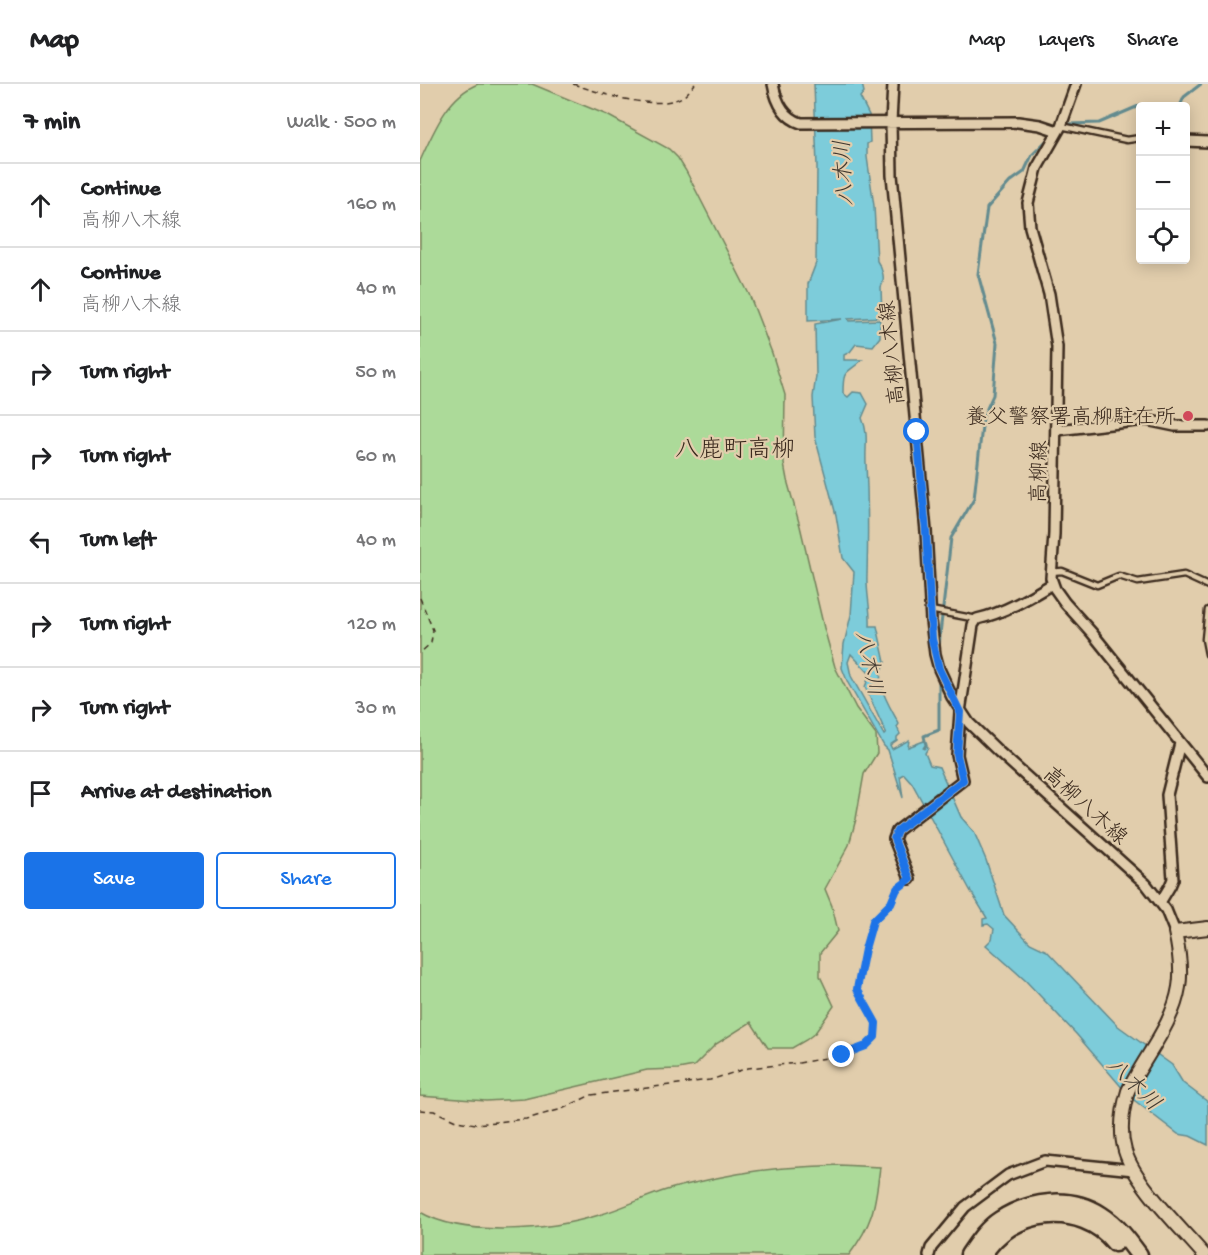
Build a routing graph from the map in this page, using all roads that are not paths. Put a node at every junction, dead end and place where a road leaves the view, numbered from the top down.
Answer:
1 (773, 84) edge
2 (893, 84) edge
3 (1076, 84) edge
4 (891, 122) junction
5 (1061, 125) junction
6 (1136, 139) edge
7 (1190, 141) edge
8 (1208, 142) edge
9 (1208, 426) edge
10 (1057, 430) junction
11 (1050, 572) junction
12 (1052, 584) junction
13 (1208, 586) edge
14 (1208, 610) edge
15 (934, 611) junction
16 (977, 619) junction
17 (1208, 654) edge
18 (960, 712) junction
19 (1180, 743) junction
20 (1208, 777) edge
21 (910, 879) road end
22 (1161, 901) junction
23 (1208, 928) edge
24 (1175, 932) junction
25 (1134, 1170) junction
26 (929, 1255) edge
27 (969, 1255) edge
28 (984, 1255) edge
29 (1125, 1255) edge
30 (1139, 1255) edge
31 (1204, 1255) edge

1 - 4 street
2 - 4 street, 高柳八木線
3 - 5 street, 高柳線
4 - 5 street
4 - 15 street, 高柳八木線
5 - 6 lane
5 - 10 street, 高柳線
7 - 8 street
9 - 10 street
10 - 11 street, 高柳線
11 - 12 street, 高柳線
11 - 13 lane
12 - 16 street
12 - 19 street, 高柳線
14 - 17 lane
15 - 16 lane
15 - 18 street, 高柳八木線
16 - 18 street
18 - 21 street
18 - 22 street, 高柳八木線
19 - 20 street, 高柳線
19 - 22 street
22 - 24 street, 高柳八木線
23 - 24 street
24 - 25 street
25 - 26 street
25 - 31 street
27 - 30 highway
28 - 29 highway

